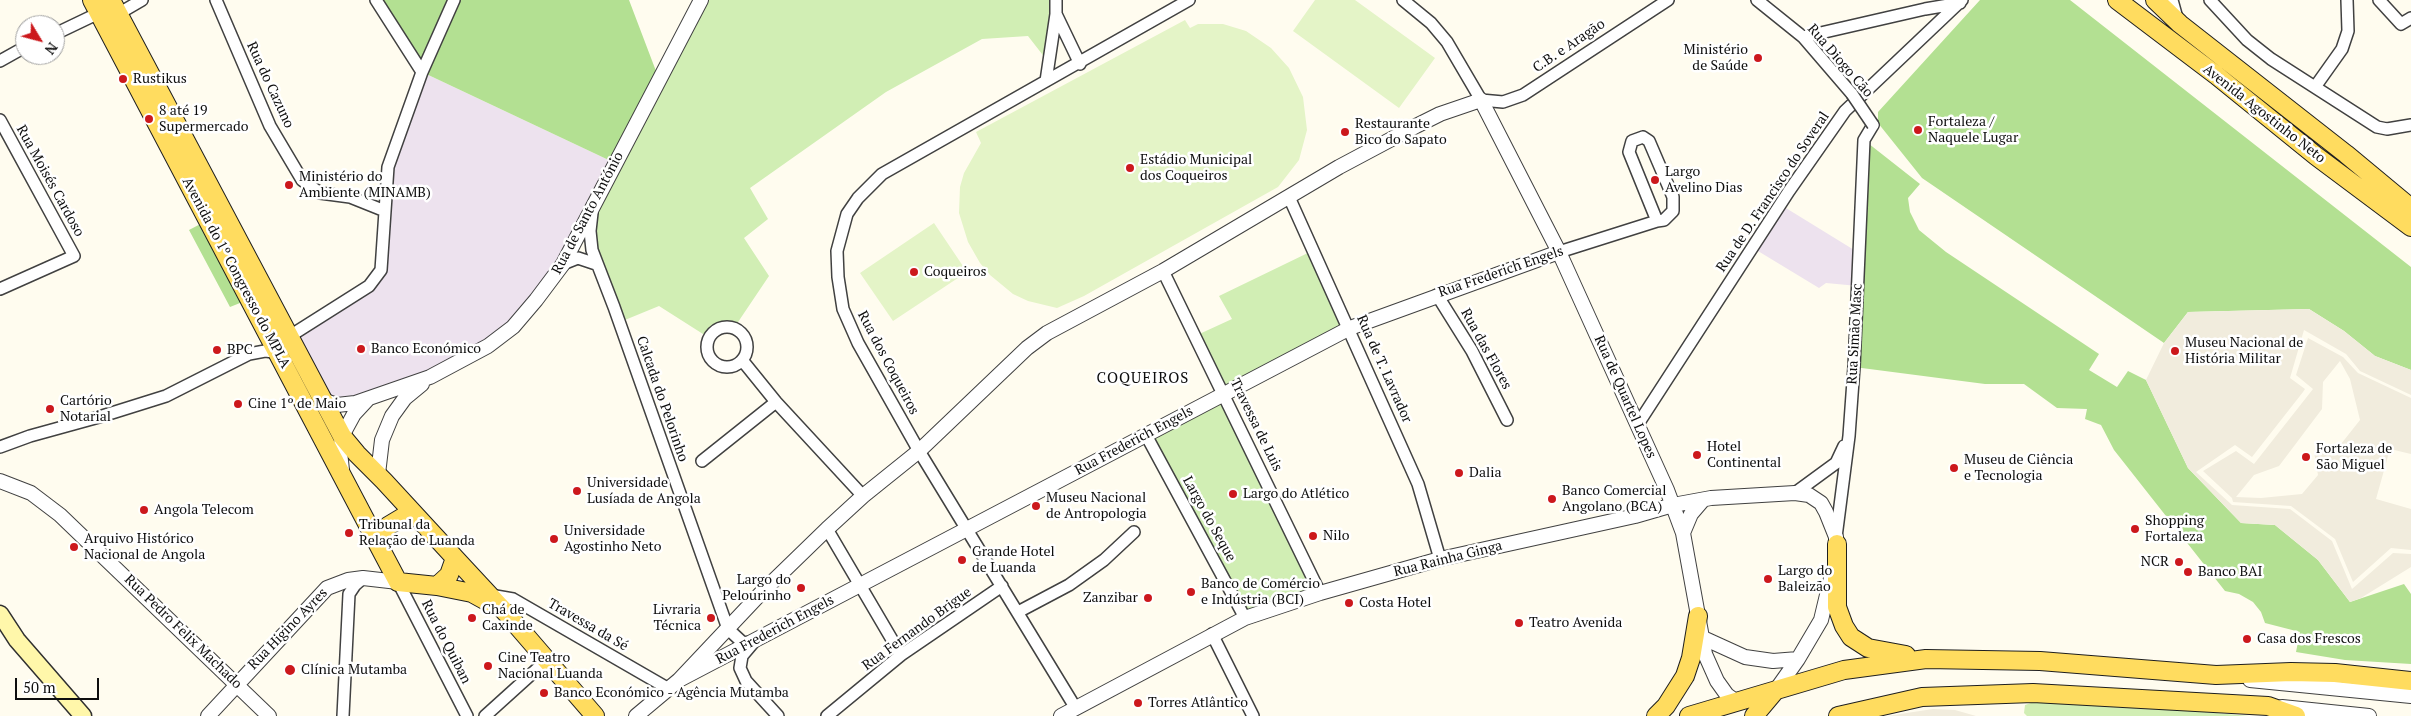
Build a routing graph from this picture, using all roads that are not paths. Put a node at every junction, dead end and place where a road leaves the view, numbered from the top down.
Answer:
1 (142, 0) edge
2 (216, 0) edge
3 (376, 0) edge
4 (454, 0) edge
5 (1056, 0) edge
6 (1190, 0) edge
7 (1402, 0) edge
8 (1668, 0) edge
9 (1757, 0) edge
10 (2117, 0) edge
11 (2155, 0) edge
12 (2172, 0) edge
13 (2210, 0) edge
14 (2346, 0) edge
15 (2379, 0) edge
16 (701, 1) edge
17 (1961, 2) edge
18 (107, 7) edge
19 (1056, 14) junction
20 (2411, 18) edge
21 (2180, 24) junction
22 (65, 29) edge
23 (1803, 38) junction
24 (15, 53) edge
25 (0, 62) edge
26 (1080, 64) junction
27 (422, 72) junction
28 (1046, 81) junction
29 (2315, 87) junction
30 (1481, 100) junction
31 (0, 120) edge
32 (1873, 125) joint
33 (2411, 126) edge
34 (1289, 197) junction
35 (594, 201) junction
36 (2411, 208) edge
37 (385, 211) junction
38 (1657, 221) junction
39 (2411, 227) edge
40 (1559, 252) junction
41 (563, 264) junction
42 (596, 264) junction
43 (1163, 271) junction
44 (0, 289) edge
45 (1437, 294) junction
46 (264, 325) junction
47 (1350, 328) junction
48 (290, 336) junction
49 (278, 352) junction
50 (249, 354) junction
51 (742, 360) dead end
52 (305, 365) junction
53 (430, 377) junction
54 (1224, 394) junction
55 (323, 400) junction
56 (368, 400) junction
57 (776, 402) junction
58 (1507, 420) dead end
59 (1638, 424) junction
60 (1146, 435) junction
61 (342, 436) junction
62 (1849, 436) junction
63 (0, 447) edge
64 (919, 451) junction
65 (702, 461) dead end
66 (378, 474) junction
67 (343, 475) junction
68 (0, 481) edge
69 (1795, 493) junction
70 (863, 496) junction
71 (1703, 500) junction
72 (1673, 505) junction
73 (416, 516) junction
74 (968, 528) junction
75 (827, 529) junction
76 (1134, 532) dead end
77 (1683, 533) junction
78 (1837, 541) junction
79 (379, 546) junction
80 (454, 558) junction
81 (1440, 558) junction
82 (363, 578) junction
83 (392, 581) junction
84 (437, 586) junction
85 (860, 586) junction
86 (1002, 586) junction
87 (1320, 593) junction
88 (490, 595) junction
89 (1018, 612) junction
90 (0, 614) edge
91 (507, 614) junction
92 (1698, 616) junction
93 (1245, 618) junction
94 (728, 629) junction
95 (1212, 634) junction
96 (1701, 637) junction
97 (753, 642) junction
98 (901, 655) junction
99 (1798, 659) junction
100 (1926, 659) junction
101 (546, 660) junction
102 (2216, 675) junction
103 (2411, 681) edge
104 (236, 683) junction
105 (674, 685) junction
106 (1776, 690) junction
107 (2411, 696) edge
108 (1738, 703) junction
109 (2268, 706) junction
110 (1075, 708) junction
111 (1758, 715) edge
112 (83, 716) edge
113 (208, 716) edge
114 (269, 716) edge
115 (343, 716) edge
116 (467, 716) edge
117 (485, 716) edge
118 (595, 716) edge
119 (636, 716) edge
120 (778, 716) edge
121 (827, 716) edge
122 (1060, 716) edge
123 (1253, 716) edge
124 (1656, 716) edge
125 (1689, 716) edge
126 (1838, 716) edge
127 (2296, 716) edge
128 (2369, 716) edge

1 - 18 street
2 - 37 street, Rua do Cazuno
3 - 27 street
4 - 27 street
5 - 19 street
6 - 26 street, Rua dos Coqueiros
7 - 30 street
8 - 30 street, C.B. e Aragão
9 - 23 street, Rua Diogo Cão
10 - 39 main road, Avenida Agostinho Neto
11 - 21 main road, Avenida Agostinho Neto
12 - 21 street
13 - 29 street
14 - 29 street
15 - 20 street
16 - 35 street, Rua de Santo António
17 - 23 street
17 - 59 street, Rua de D. Francisco do Soveral
18 - 22 street
18 - 46 main road, Avenida do 1º Congresso do MPLA
18 - 48 main road, Avenida do 1º Congresso do MPLA
19 - 26 street
19 - 28 street
21 - 36 main road, Avenida Agostinho Neto
23 - 32 street, Rua Diogo Cão, bridge
24 - 25 street
26 - 28 street, Rua dos Coqueiros
27 - 37 street
28 - 64 street, Rua dos Coqueiros
29 - 33 street
30 - 34 street
30 - 40 street, Rua de Quartel Lopes
31 - 44 street, Rua Moisés Cardoso
32 - 62 street, Rua Simão Masc
34 - 43 street
34 - 47 street, Rua de T. Lavrador
35 - 41 street, Rua de Santo António
35 - 42 street, Calcada do Pelorinho
37 - 48 street
38 - 38 street
38 - 40 street, Rua Frederich Engels
40 - 45 street, Rua Frederich Engels
40 - 59 street, Rua de Quartel Lopes
41 - 42 street
41 - 53 street, Rua de Santo António
42 - 94 street, Calcada do Pelorinho
43 - 54 street, Travessa de Luis
43 - 64 street
45 - 47 street, Rua Frederich Engels
45 - 58 street, Rua das Flores
46 - 49 main road, Avenida do 1º Congresso do MPLA
46 - 50 street
47 - 54 street, Rua Frederich Engels
47 - 81 street, Rua de T. Lavrador
48 - 52 main road, Avenida do 1º Congresso do MPLA
49 - 50 street
49 - 52 street
49 - 67 main road, Avenida do 1º Congresso do MPLA
50 - 63 street
51 - 57 street
52 - 55 main road, Avenida do 1º Congresso do MPLA
53 - 56 street, Rua de Santo António
53 - 66 street, Rua de Santo António
54 - 60 street, Rua Frederich Engels
54 - 87 street, Travessa de Luis
55 - 56 street, Rua de Santo António
55 - 61 main road, Avenida do 1º Congresso do MPLA
56 - 61 street, Rua de Santo António
57 - 65 street
57 - 70 street
59 - 72 street, Rua de Quartel Lopes
60 - 74 street, Rua Frederich Engels
60 - 93 street, Largo do Seque
61 - 66 main road, Avenida do 1º Congresso do MPLA
61 - 67 street, Rua de Santo António
62 - 69 street
62 - 78 street, Rua Simão Masc
64 - 70 street
64 - 74 street, Rua dos Coqueiros
66 - 73 main road, Avenida do 1º Congresso do MPLA
67 - 79 main road, Avenida do 1º Congresso do MPLA
68 - 104 street, Rua Pedro Felix Machado
69 - 71 street, Rua Rainha Ginga
69 - 78 street, Rua Rainha Ginga
70 - 75 street
71 - 72 street, Rua Rainha Ginga
71 - 77 street
72 - 77 street, Rua de Quartel Lopes
72 - 81 street, Rua Rainha Ginga
73 - 79 main road
73 - 80 main road
74 - 85 street, Rua Frederich Engels
74 - 86 street, Rua dos Coqueiros
75 - 85 street
75 - 94 street
76 - 89 street
77 - 92 street, Rua de Quartel Lopes
78 - 99 street
78 - 100 main road
79 - 83 main road
80 - 84 main road
80 - 88 main road
81 - 87 street, Rua Rainha Ginga
82 - 83 street, Rua Higino Ayres
82 - 104 street, Rua Higino Ayres
82 - 115 street
83 - 84 main road
83 - 116 street, Rua do Quiban
84 - 91 main road
85 - 97 street, Rua Frederich Engels
85 - 98 street
86 - 89 street, Rua dos Coqueiros
86 - 98 street, Rua Fernando Brigue
87 - 93 street, Rua Rainha Ginga
88 - 91 main road
88 - 105 street, Travessa da Sé
89 - 110 street, Rua dos Coqueiros
90 - 112 main road
91 - 101 main road
92 - 96 street, Rua de Quartel Lopes
92 - 124 main road
93 - 95 street, Rua Rainha Ginga
94 - 97 street
94 - 105 street
95 - 110 street, Rua Rainha Ginga
95 - 123 street
96 - 99 street
96 - 108 street, Rua de Quartel Lopes
97 - 105 street, Rua Frederich Engels
97 - 120 street
98 - 121 street, Rua Fernando Brigue
99 - 106 street
100 - 102 main road
100 - 106 main road
101 - 117 street
101 - 118 main road
102 - 103 main road
102 - 107 street
104 - 113 street, Rua Higino Ayres
104 - 114 street, Rua Pedro Felix Machado
105 - 119 street, Rua Frederich Engels
106 - 108 main road
106 - 111 main road
108 - 111 main road
108 - 125 main road
109 - 126 main road
109 - 127 main road
109 - 128 street
110 - 122 street, Rua Rainha Ginga

